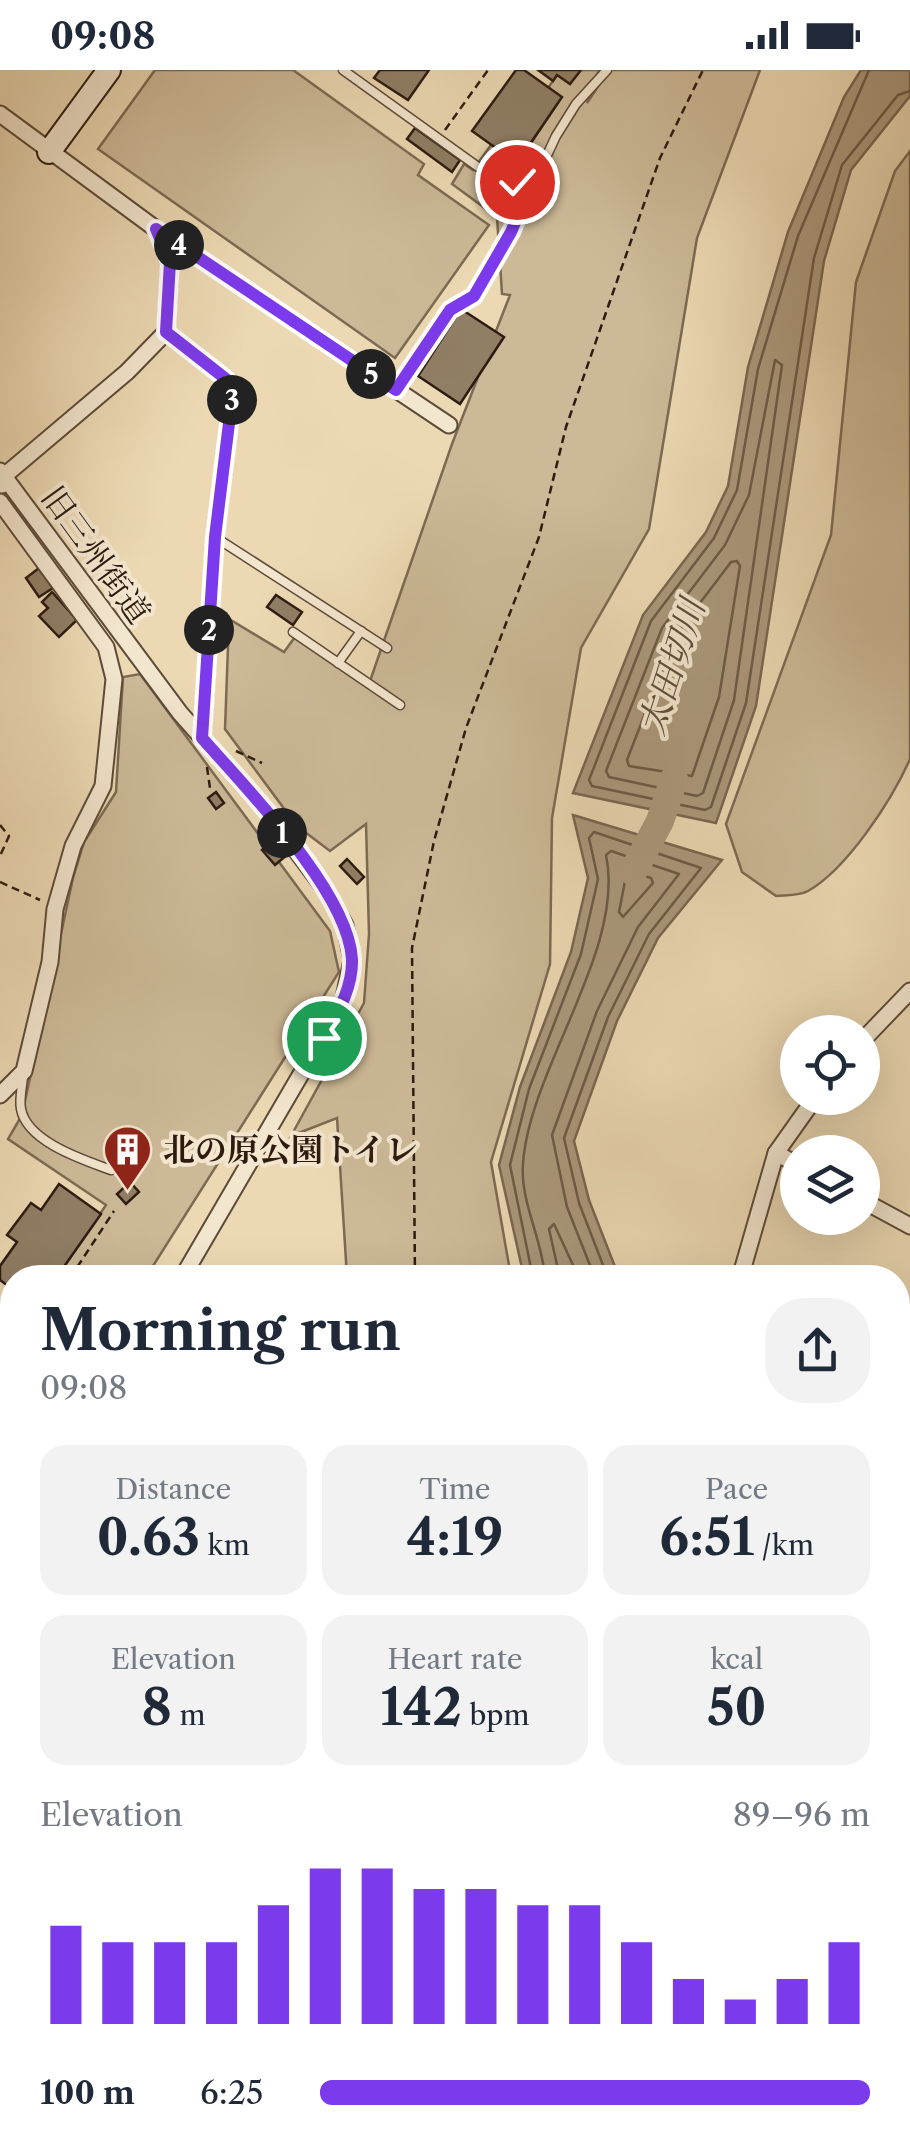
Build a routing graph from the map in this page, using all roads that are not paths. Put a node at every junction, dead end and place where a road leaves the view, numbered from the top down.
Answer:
1 (108, 70) edge
2 (343, 70) edge
3 (607, 70) edge
4 (0, 114) edge
5 (48, 152) junction
6 (533, 180) junction
7 (156, 229) junction
8 (166, 332) junction
9 (396, 390) junction
10 (448, 425) dead end
11 (1, 476) edge
12 (0, 500) edge
13 (215, 537) junction
14 (84, 582) junction
15 (67, 595) junction
16 (361, 631) junction
17 (293, 632) dead end
18 (387, 648) dead end
19 (338, 663) junction
20 (400, 705) dead end
21 (204, 747) junction
22 (910, 991) edge
23 (880, 1022) edge
24 (24, 1070) junction
25 (0, 1095) edge
26 (803, 1115) edge
27 (776, 1153) junction
28 (780, 1155) edge
29 (111, 1170) dead end
30 (880, 1210) edge
31 (910, 1226) edge
32 (190, 1265) edge
33 (744, 1265) edge

1 - 5 street
2 - 6 lane
3 - 6 lane
4 - 5 street
5 - 7 street
6 - 9 lane
7 - 8 street
7 - 9 street
8 - 11 street
8 - 13 street
9 - 10 street
11 - 12 street
11 - 14 street, 旧三州街道
12 - 15 street
13 - 16 lane
13 - 21 street
14 - 15 lane
14 - 21 street, 旧三州街道
15 - 24 street
16 - 18 lane
16 - 19 lane
17 - 19 lane
19 - 20 lane
21 - 32 street, 旧三州街道
22 - 23 street
24 - 25 street
24 - 29 lane
26 - 27 street
27 - 28 street
27 - 33 street
30 - 31 street

